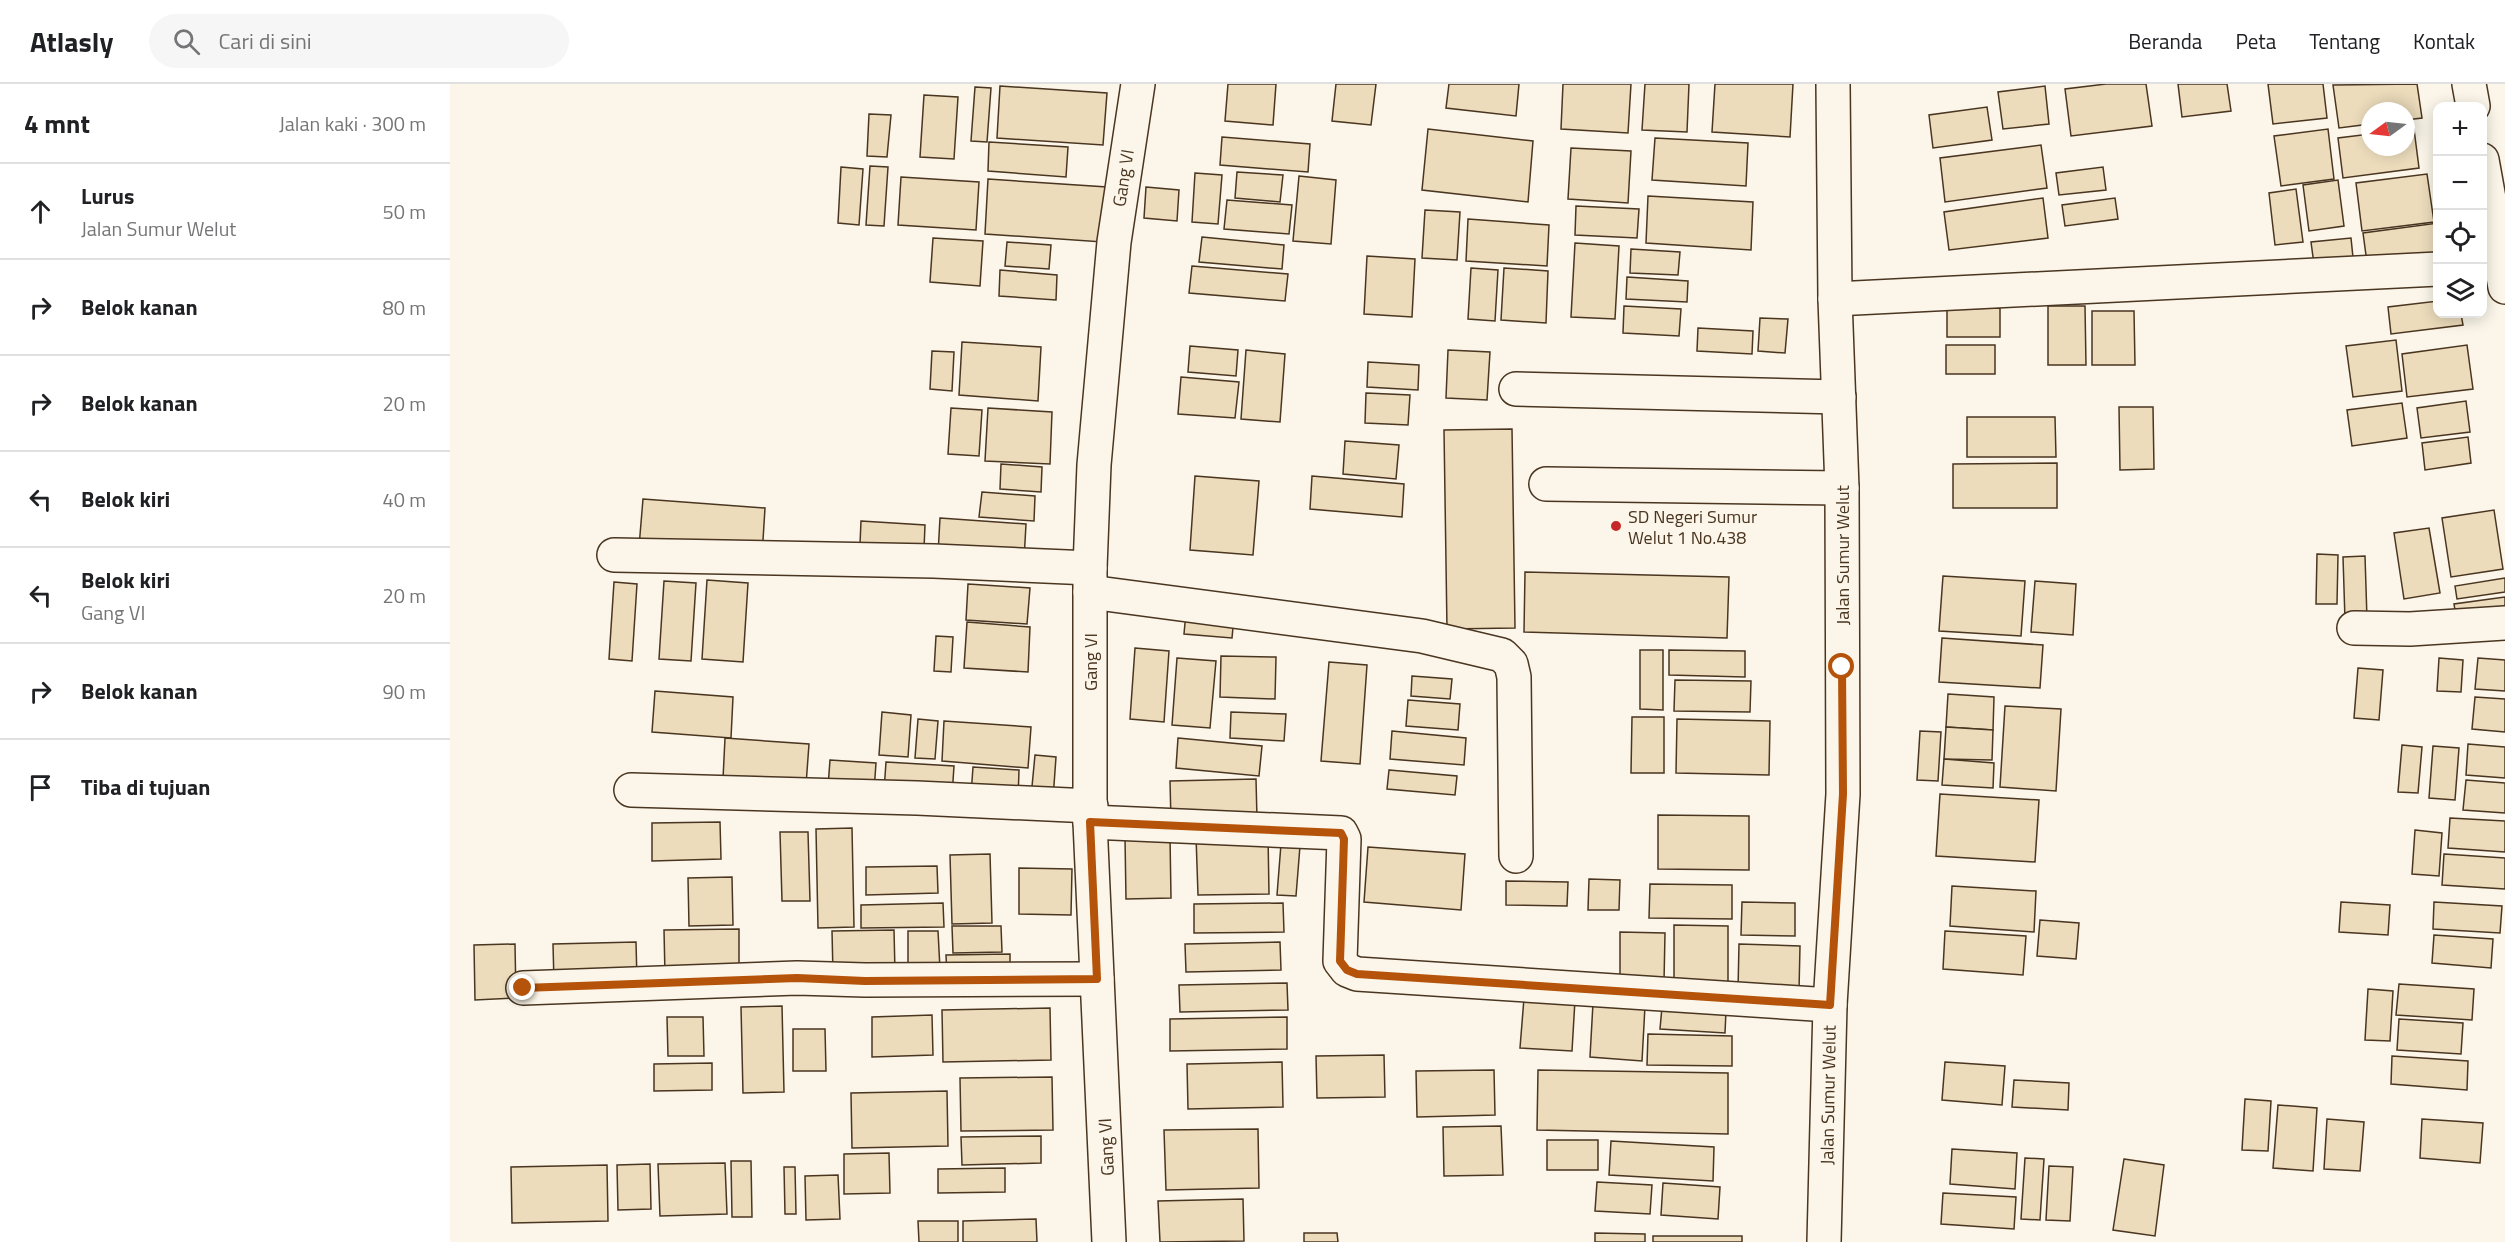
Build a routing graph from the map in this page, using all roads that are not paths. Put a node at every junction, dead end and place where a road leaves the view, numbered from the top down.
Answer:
1 (1138, 84) edge
2 (1833, 84) edge
3 (2469, 84) edge
4 (2472, 102) edge
5 (2487, 200) edge
6 (2433, 269) edge
7 (2496, 273) edge
8 (1835, 299) junction
9 (1516, 389) dead end
10 (1839, 397) junction
11 (1546, 484) dead end
12 (1842, 488) junction
13 (614, 555) dead end
14 (1090, 580) junction
15 (2505, 624) edge
16 (2354, 628) dead end
17 (631, 790) dead end
18 (1090, 814) junction
19 (1516, 856) dead end
20 (1097, 979) junction
21 (523, 988) dead end
22 (1830, 1005) junction
23 (1109, 1242) edge
24 (1824, 1242) edge

1 - 14 street, Gang VI
2 - 8 street, Jalan Sumur Welut
3 - 4 street
5 - 7 street
6 - 8 street
8 - 10 street, Jalan Sumur Welut
9 - 10 street
10 - 12 street, Jalan Sumur Welut
11 - 12 street
12 - 22 street, Jalan Sumur Welut
13 - 14 street
14 - 18 street, Gang VI
14 - 19 street
15 - 16 street
17 - 18 street
18 - 20 street, Gang VI
18 - 22 street
20 - 21 street
20 - 23 street, Gang VI
22 - 24 street, Jalan Sumur Welut

